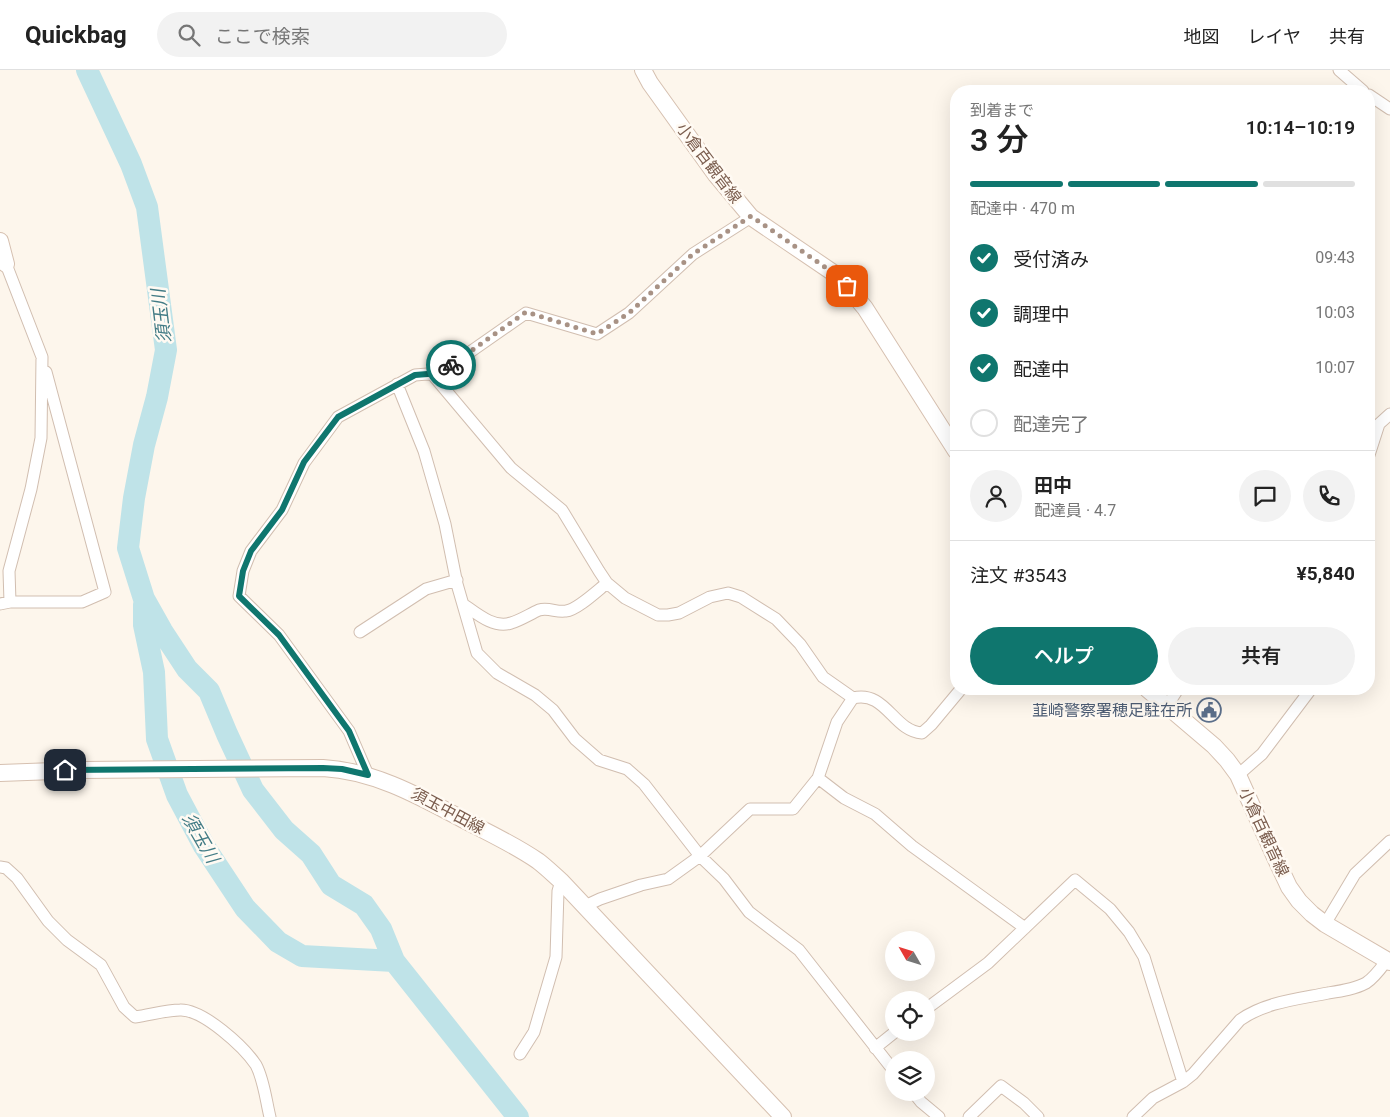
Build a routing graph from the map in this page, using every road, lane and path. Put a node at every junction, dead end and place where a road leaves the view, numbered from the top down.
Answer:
1 (643, 70) edge
2 (1339, 70) edge
3 (1356, 85) edge
4 (1375, 99) edge
5 (1390, 109) edge
6 (751, 216) junction
7 (0, 240) edge
8 (3, 264) edge
9 (42, 357) junction
10 (432, 374) junction
11 (397, 384) junction
12 (1390, 414) edge
13 (1375, 436) edge
14 (950, 442) edge
15 (456, 580) junction
16 (608, 583) junction
17 (5, 603) edge
18 (463, 604) junction
19 (360, 632) dead end
20 (956, 695) edge
21 (1154, 695) edge
22 (1174, 695) edge
23 (1306, 695) edge
24 (854, 698) junction
25 (1167, 706) junction
26 (0, 773) edge
27 (368, 775) junction
28 (1238, 775) junction
29 (818, 778) junction
30 (1390, 841) edge
31 (700, 856) junction
32 (0, 867) edge
33 (561, 881) junction
34 (585, 906) junction
35 (1325, 924) junction
36 (1025, 928) junction
37 (1388, 961) edge
38 (935, 1002) edge
39 (885, 1040) edge
40 (875, 1048) junction
41 (520, 1054) dead end
42 (885, 1060) edge
43 (1183, 1082) junction
44 (920, 1101) edge
45 (270, 1117) edge
46 (783, 1117) edge
47 (939, 1117) edge
48 (969, 1117) edge
49 (1038, 1117) edge
50 (1133, 1117) edge

1 - 6 main road, 小倉百観音線
2 - 3 street
4 - 5 street
6 - 10 street
6 - 14 main road, 小倉百観音線
7 - 8 main road
8 - 9 street
9 - 17 street
9 - 17 street
10 - 11 street
10 - 16 street
11 - 15 street
11 - 27 street
12 - 13 street
15 - 18 street
15 - 19 street
16 - 18 street
16 - 24 street
18 - 31 street
20 - 24 street
21 - 25 main road, 小倉百観音線
22 - 25 street
23 - 28 street
24 - 29 street
25 - 28 main road, 小倉百観音線
26 - 27 main road, 須玉中田線
27 - 33 main road, 須玉中田線
28 - 35 main road, 小倉百観音線
29 - 31 street
29 - 36 street
30 - 35 street
31 - 34 street
31 - 40 street
32 - 45 street
33 - 34 main road, 須玉中田線
33 - 41 street
34 - 46 main road, 須玉中田線
35 - 37 main road, 小倉百観音線
36 - 38 street
36 - 43 street
37 - 43 street
39 - 40 street
40 - 42 street
43 - 50 street
44 - 47 street
48 - 49 street

